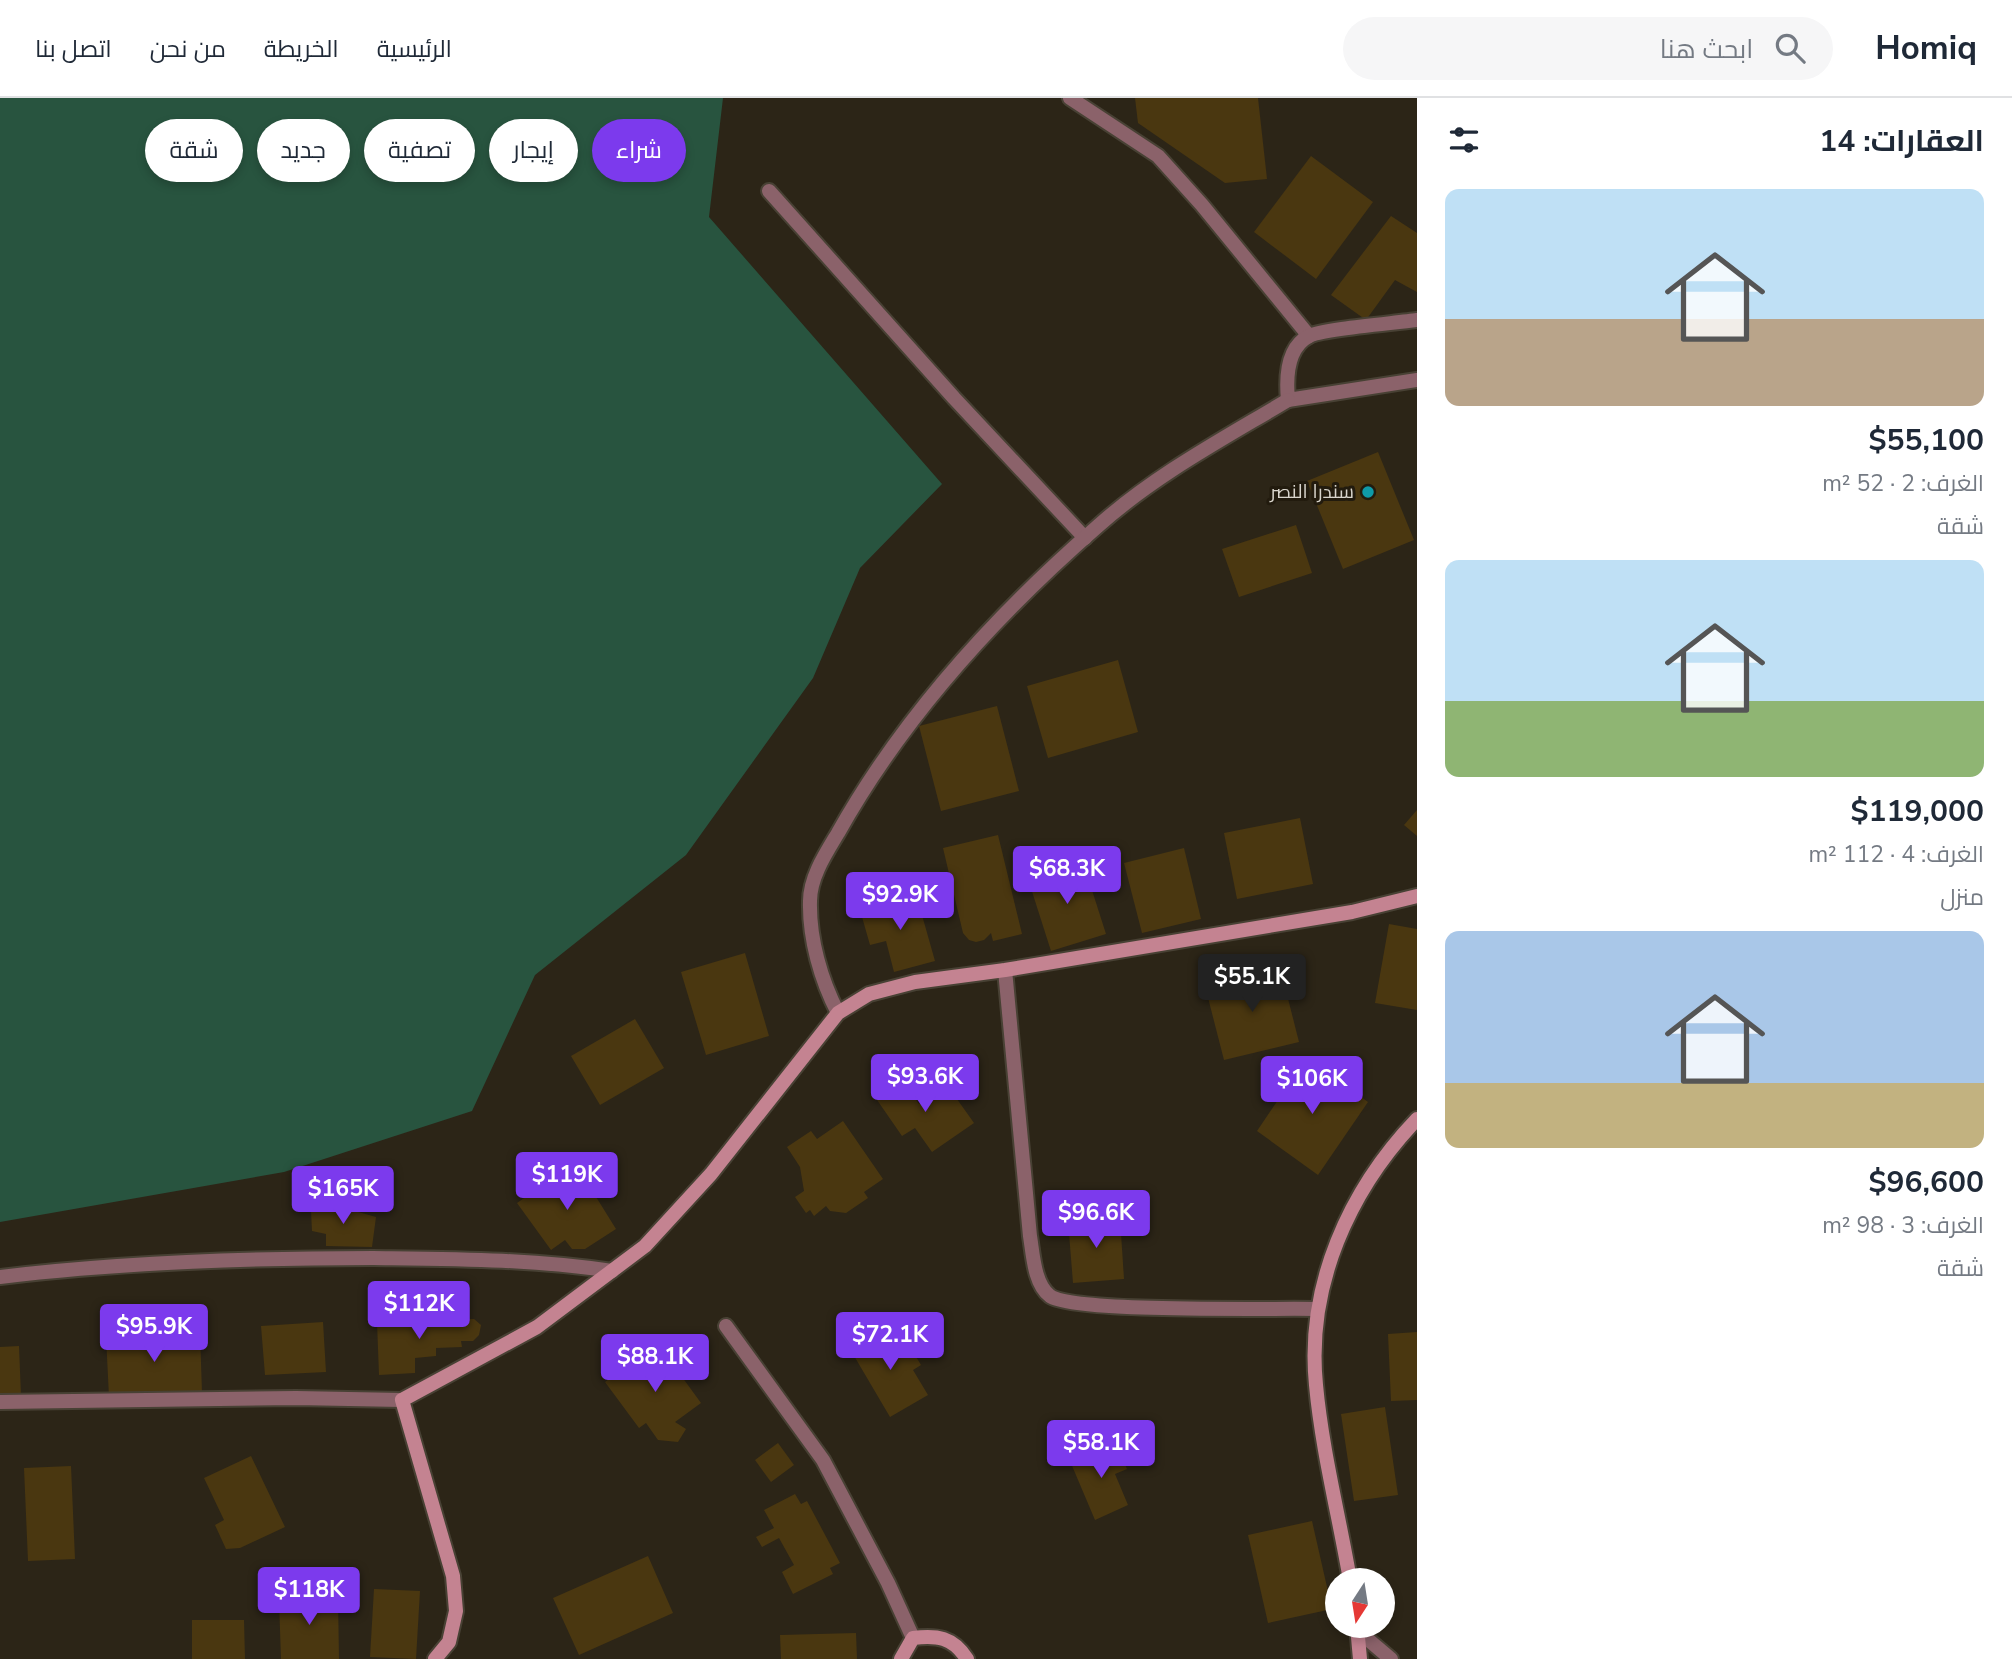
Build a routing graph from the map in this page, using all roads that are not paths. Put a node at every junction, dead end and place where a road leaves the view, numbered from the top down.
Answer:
1 (1070, 98) edge
2 (769, 191) dead end
3 (1417, 320) edge
4 (1309, 336) junction
5 (1417, 380) edge
6 (1288, 400) junction
7 (1085, 538) junction
8 (1417, 897) edge
9 (1005, 970) junction
10 (838, 1013) junction
11 (1417, 1119) edge
12 (612, 1271) junction
13 (0, 1277) edge
14 (1317, 1309) junction
15 (726, 1326) dead end
16 (402, 1400) junction
17 (0, 1402) edge
18 (1347, 1568) edge
19 (913, 1638) junction
20 (1358, 1638) edge
21 (1368, 1638) edge
22 (435, 1659) edge
23 (901, 1659) edge
24 (967, 1659) edge
25 (1360, 1659) edge
26 (1391, 1659) edge

1 - 4 street
2 - 7 street
3 - 4 street
4 - 6 street
5 - 6 street
6 - 7 street
7 - 10 street
8 - 9 street
9 - 10 street
9 - 14 street
10 - 12 street
11 - 14 street
12 - 13 street
12 - 16 street
14 - 18 street
15 - 19 street
16 - 17 street
16 - 22 street
19 - 23 street
19 - 24 street
20 - 25 street
21 - 26 street

